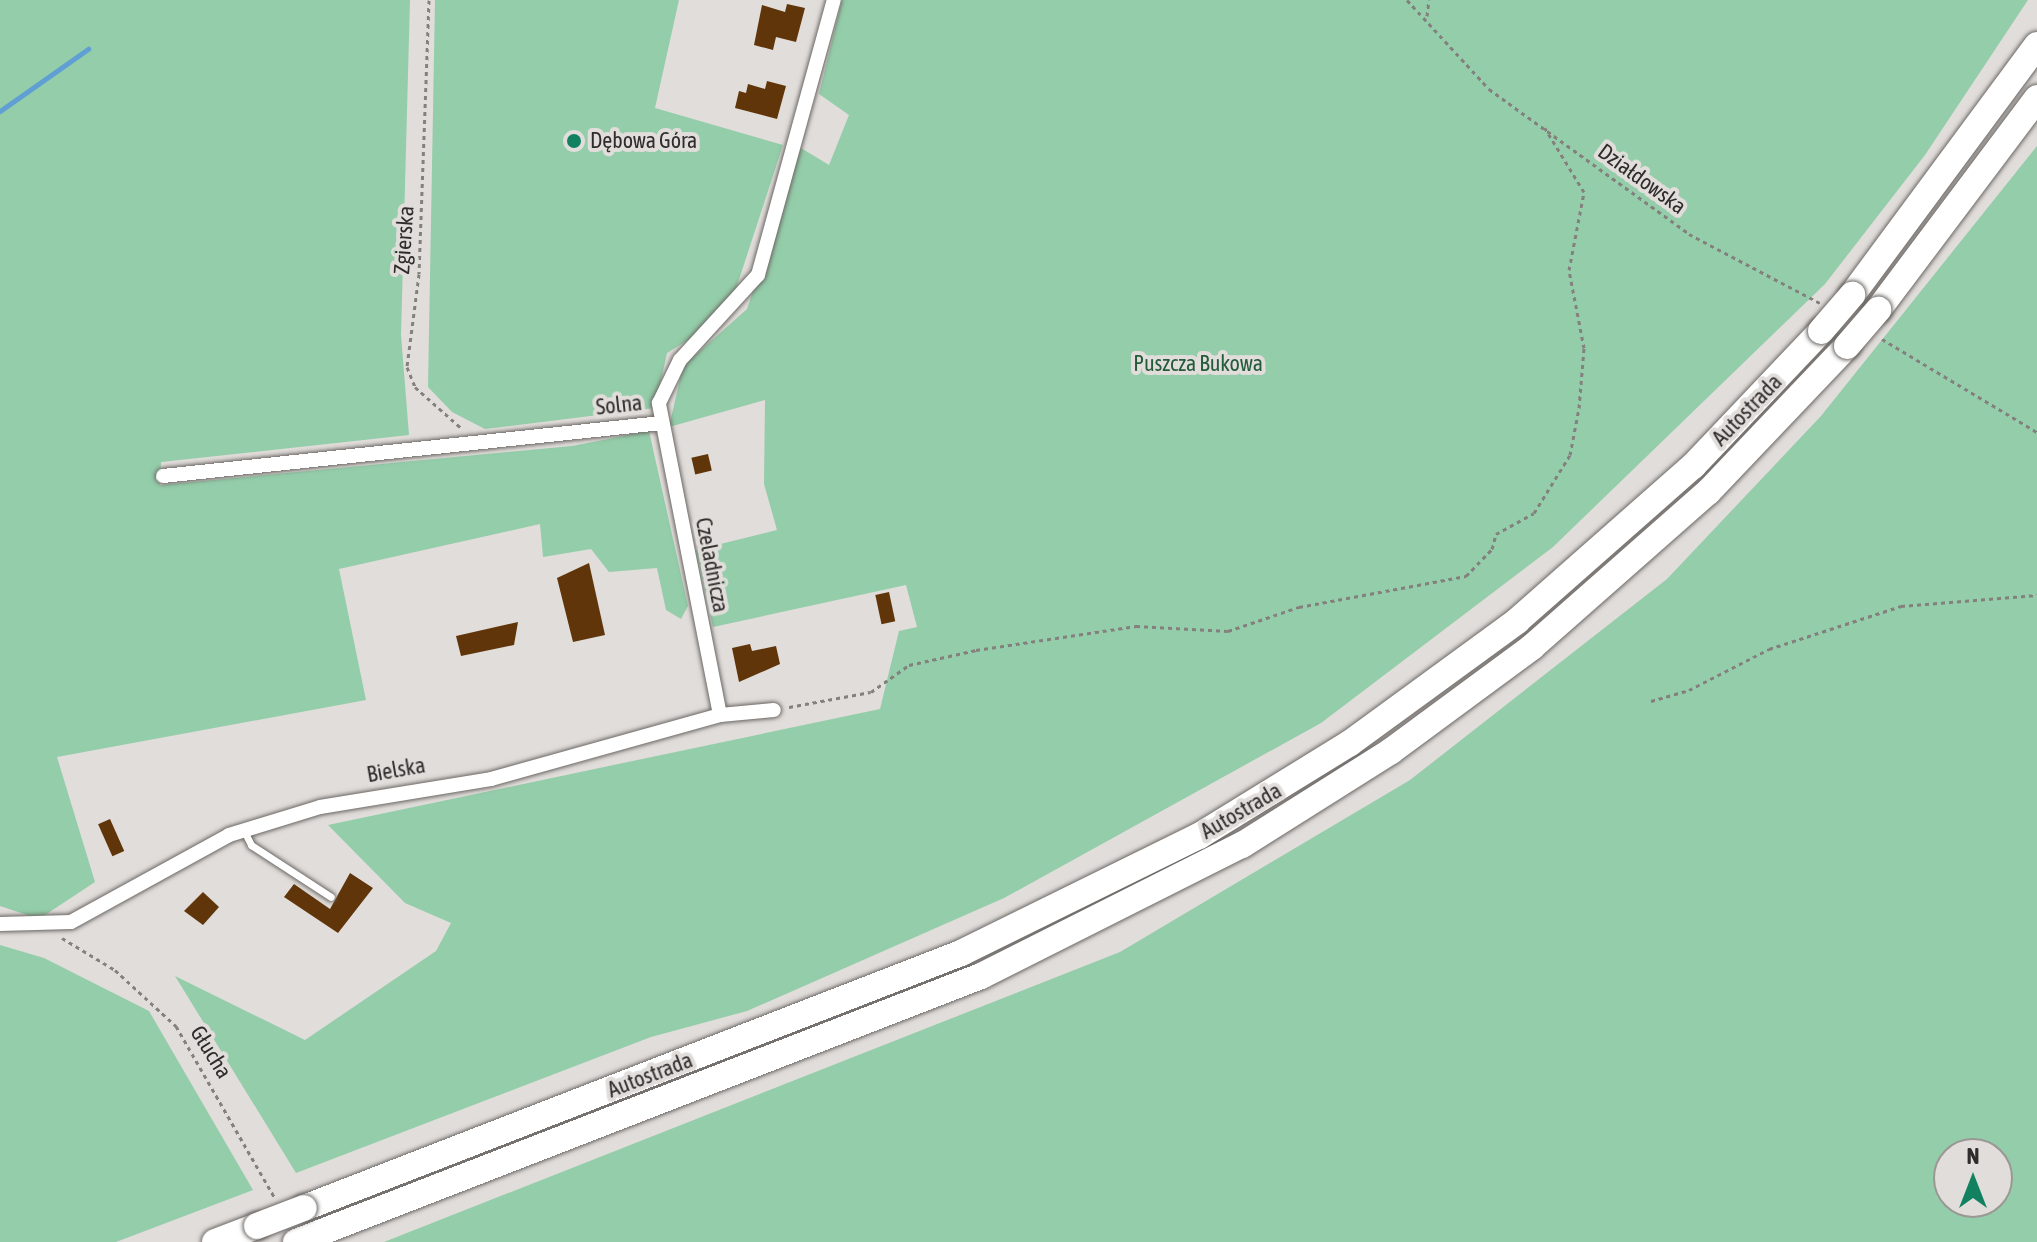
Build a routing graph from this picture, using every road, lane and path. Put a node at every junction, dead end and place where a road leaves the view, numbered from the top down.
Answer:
1 (429, 0) edge
2 (834, 0) edge
3 (1407, 0) edge
4 (1429, 0) edge
5 (1427, 17) junction
6 (2037, 45) edge
7 (2037, 98) edge
8 (1545, 128) junction
9 (1824, 319) junction
10 (1877, 323) junction
11 (661, 423) junction
12 (2037, 432) edge
13 (490, 438) junction
14 (163, 476) dead end
15 (2037, 595) edge
16 (1651, 701) dead end
17 (774, 710) joint
18 (720, 715) junction
19 (243, 829) junction
20 (331, 897) dead end
21 (0, 924) edge
22 (44, 928) junction
23 (291, 1207) junction
24 (305, 1239) edge
25 (215, 1242) edge

1 - 13 path, Zgierska
2 - 11 street, Solna
3 - 5 path, Działdowska
4 - 5 path
5 - 8 path, Działdowska
6 - 9 highway, Autostrada, bridge
7 - 10 highway, Autostrada
8 - 9 path, Działdowska
8 - 17 path
9 - 23 highway, Autostrada
10 - 12 path
10 - 24 highway, Autostrada, bridge
11 - 13 street, Solna
11 - 18 street, Czeladnicza
13 - 14 street, Solna
15 - 16 path
17 - 18 street, Bielska
18 - 19 street, Bielska
19 - 20 lane
19 - 22 street, Bielska
21 - 22 street
22 - 23 path, Głucha
23 - 25 highway, Autostrada, bridge

